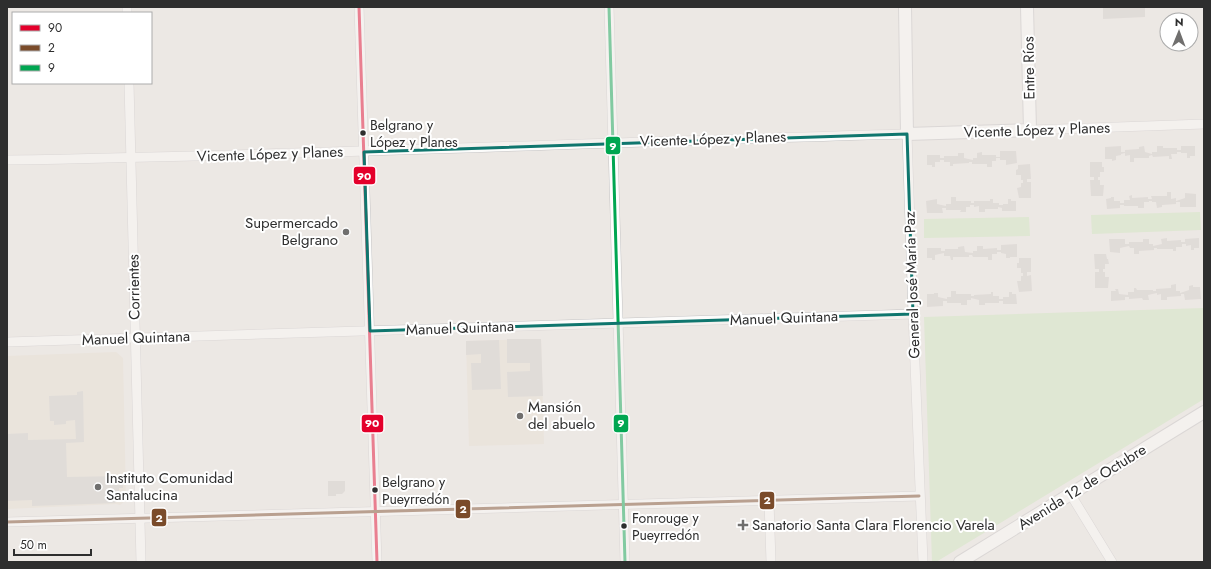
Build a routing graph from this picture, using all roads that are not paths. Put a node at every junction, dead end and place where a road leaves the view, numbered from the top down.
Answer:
1 (359, 7) edge
2 (609, 7) edge
3 (905, 7) edge
4 (1027, 7) edge
5 (129, 84) edge
6 (1204, 124) edge
7 (1030, 130) junction
8 (907, 134) junction
9 (613, 142) junction
10 (364, 152) junction
11 (131, 158) junction
12 (7, 160) edge
13 (913, 314) junction
14 (618, 323) junction
15 (370, 331) junction
16 (135, 338) junction
17 (7, 342) edge
18 (1204, 412) edge
19 (1071, 495) junction
20 (919, 496) junction
21 (769, 501) junction
22 (623, 505) junction
23 (375, 512) junction
24 (140, 519) junction
25 (7, 522) edge
26 (141, 562) edge
27 (377, 562) edge
28 (625, 562) edge
29 (771, 562) edge
30 (923, 562) edge
31 (960, 562) edge
32 (1112, 562) edge

1 - 10 street
2 - 9 street
3 - 8 street, General José María Paz
4 - 7 street, Entre Ríos
5 - 11 street, Corrientes
6 - 7 street, Vicente López y Planes
7 - 8 street, Vicente López y Planes
8 - 9 street, Vicente López y Planes
8 - 13 street, General José María Paz
9 - 10 street, Vicente López y Planes
9 - 14 street
10 - 11 street, Vicente López y Planes
10 - 15 street
11 - 12 street, Vicente López y Planes
11 - 16 street, Corrientes
13 - 14 street, Manuel Quintana
13 - 20 street, General José María Paz
14 - 15 street, Manuel Quintana
14 - 22 street
15 - 16 street, Manuel Quintana
15 - 23 street
16 - 17 street, Manuel Quintana
16 - 24 street, Corrientes
18 - 19 street, Avenida 12 de Octubre
19 - 31 street, Avenida 12 de Octubre
19 - 32 street
20 - 21 street
20 - 30 street, General José María Paz
21 - 22 street
21 - 29 street
22 - 23 street
22 - 28 street
23 - 24 street
23 - 27 street
24 - 25 street
24 - 26 street, Corrientes

